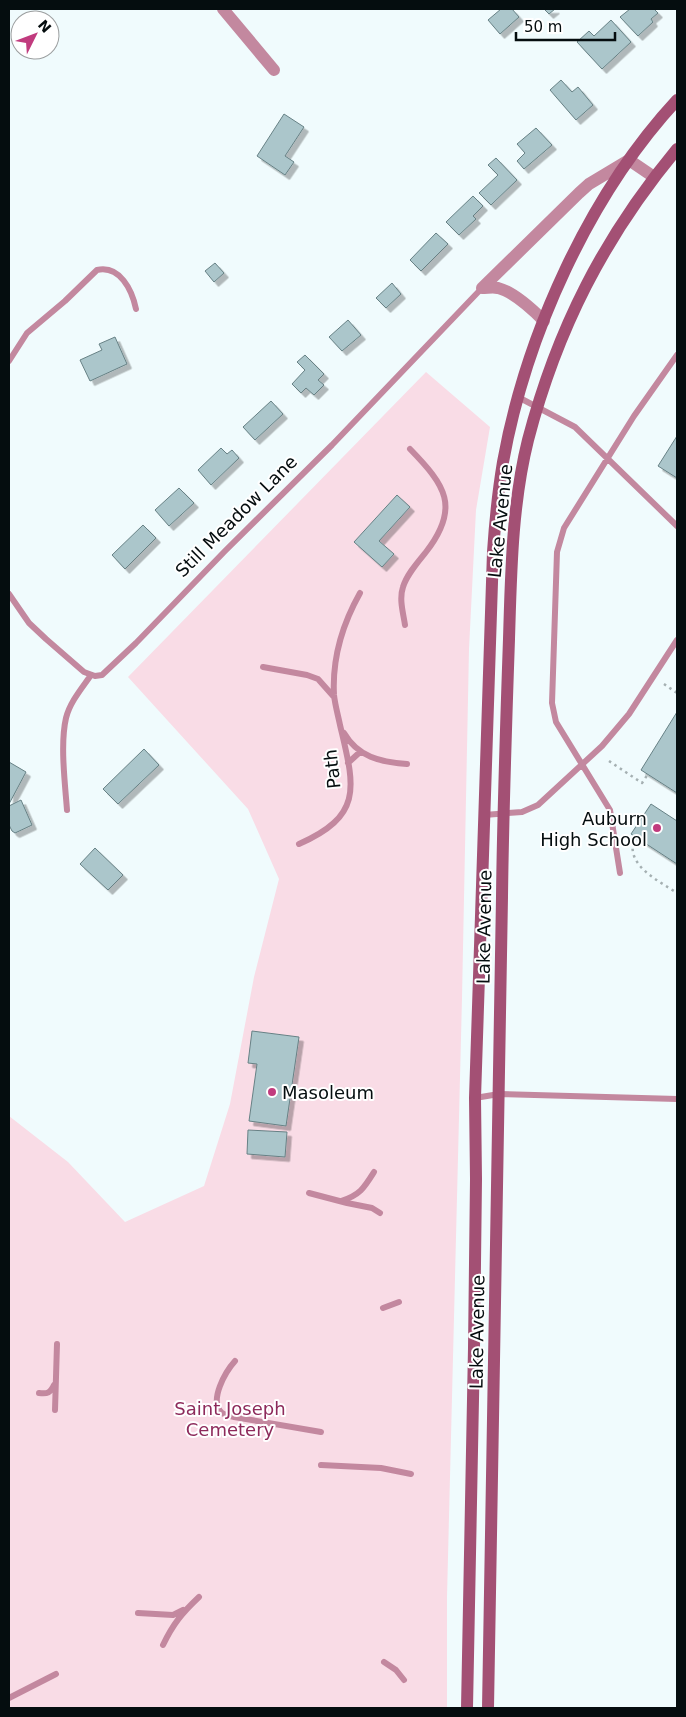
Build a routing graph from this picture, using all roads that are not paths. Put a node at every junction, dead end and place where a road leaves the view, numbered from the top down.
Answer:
1 (223, 9) edge
2 (274, 70) dead end
3 (677, 100) edge
4 (677, 149) edge
5 (629, 160) junction
6 (654, 178) junction
7 (482, 288) junction
8 (136, 309) dead end
9 (544, 320) junction
10 (677, 355) edge
11 (9, 361) edge
12 (518, 398) junction
13 (538, 408) junction
14 (410, 449) dead end
15 (607, 458) junction
16 (677, 526) edge
17 (360, 593) dead end
18 (9, 594) edge
19 (405, 625) dead end
20 (677, 640) edge
21 (263, 667) dead end
22 (91, 675) junction
23 (334, 697) junction
24 (341, 727) junction
25 (360, 752) junction
26 (348, 763) junction
27 (407, 764) dead end
28 (582, 764) junction
29 (67, 810) dead end
30 (503, 813) junction
31 (484, 815) junction
32 (299, 844) dead end
33 (620, 873) dead end
34 (499, 1094) junction
35 (474, 1098) junction
36 (677, 1099) edge
37 (374, 1172) dead end
38 (309, 1193) dead end
39 (340, 1201) junction
40 (380, 1213) dead end
41 (399, 1302) dead end
42 (383, 1308) dead end
43 (57, 1344) dead end
44 (235, 1361) dead end
45 (55, 1384) junction
46 (39, 1393) dead end
47 (55, 1410) dead end
48 (321, 1432) dead end
49 (320, 1464) dead end
50 (411, 1474) dead end
51 (199, 1597) dead end
52 (187, 1609) junction
53 (138, 1613) dead end
54 (164, 1646) dead end
55 (384, 1662) dead end
56 (56, 1674) dead end
57 (404, 1680) dead end
58 (9, 1698) edge
59 (468, 1708) edge
60 (488, 1708) edge

1 - 2 street
3 - 5 main road, Lake Avenue
4 - 6 main road, Lake Avenue
5 - 6 street
5 - 7 street, Lake Avenue
5 - 9 main road, Lake Avenue
6 - 13 main road, Lake Avenue
7 - 9 street
7 - 22 lane, Still Meadow Lane
8 - 11 lane
9 - 12 main road, Lake Avenue
10 - 15 lane
12 - 13 lane
12 - 31 main road, Lake Avenue
13 - 15 lane
13 - 30 main road, Lake Avenue
14 - 19 lane
15 - 16 lane
15 - 28 lane
17 - 23 lane, Path
18 - 22 lane
20 - 28 lane
21 - 23 lane, Path
22 - 29 lane
23 - 24 lane, Path
24 - 25 lane, Path
24 - 26 lane, Path
25 - 26 lane
25 - 27 lane, Path
26 - 32 lane, Path
28 - 30 lane
28 - 33 lane
30 - 31 lane
30 - 34 main road, Lake Avenue
31 - 35 main road, Lake Avenue
34 - 35 lane
34 - 36 lane
34 - 60 main road, Lake Avenue
35 - 59 main road, Lake Avenue
37 - 39 lane
38 - 39 lane
39 - 40 lane
41 - 42 lane
43 - 45 lane
44 - 48 lane
45 - 46 lane
45 - 47 lane
49 - 50 lane
51 - 52 lane
52 - 53 lane
52 - 54 lane
55 - 57 lane
56 - 58 lane

